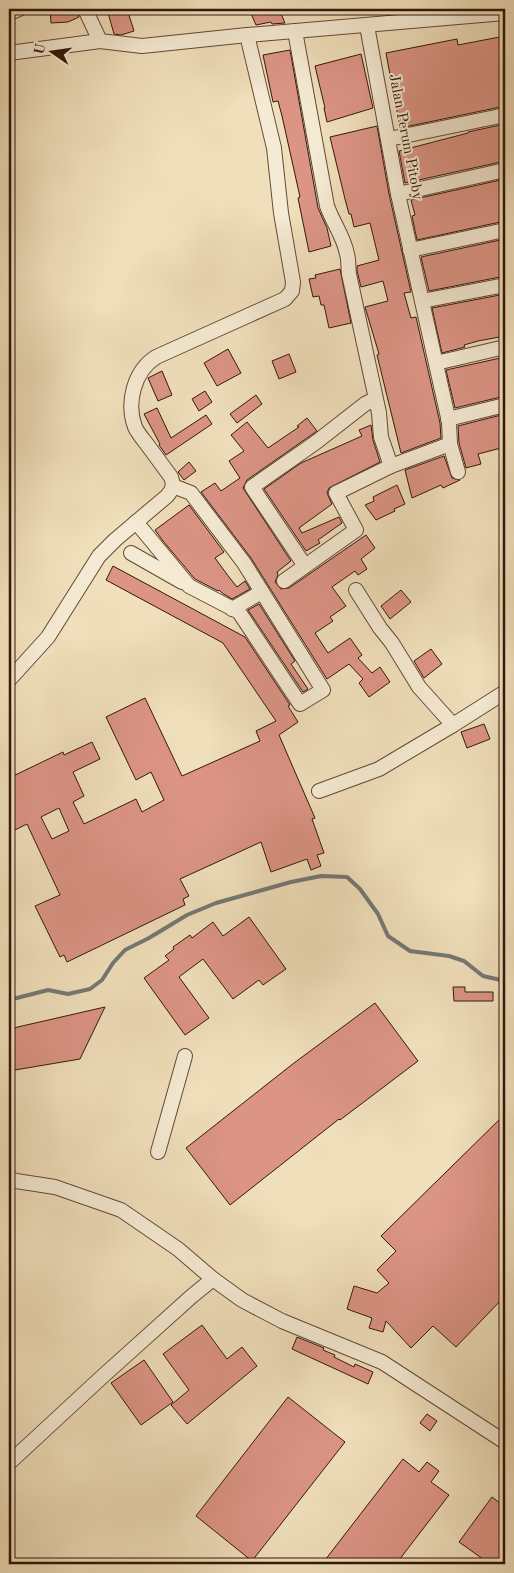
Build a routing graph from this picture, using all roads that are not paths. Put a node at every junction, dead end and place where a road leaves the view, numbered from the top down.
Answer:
1 (19, 9) edge
2 (85, 9) edge
3 (9, 13) edge
4 (505, 13) edge
5 (426, 14) edge
6 (367, 26) junction
7 (294, 31) junction
8 (247, 35) junction
9 (100, 41) junction
10 (9, 53) edge
11 (505, 115) edge
12 (389, 139) junction
13 (505, 170) edge
14 (398, 194) junction
15 (505, 230) edge
16 (411, 252) junction
17 (505, 285) edge
18 (422, 301) junction
19 (505, 347) edge
20 (436, 363) junction
21 (375, 399) junction
22 (505, 405) edge
23 (448, 419) junction
24 (450, 444) junction
25 (391, 466) junction
26 (458, 472) dead end
27 (173, 486) junction
28 (136, 522) junction
29 (131, 554) dead end
30 (305, 566) junction
31 (284, 581) dead end
32 (189, 586) junction
33 (356, 590) dead end
34 (262, 592) junction
35 (232, 609) junction
36 (9, 680) edge
37 (505, 692) edge
38 (453, 725) junction
39 (319, 791) dead end
40 (185, 1056) dead end
41 (158, 1152) dead end
42 (9, 1178) edge
43 (213, 1279) junction
44 (505, 1442) edge
45 (9, 1463) edge

1 - 3 street
2 - 9 street
4 - 5 street
5 - 6 street
6 - 7 street
6 - 12 street, Jalan Perum Pitoby
7 - 8 street
7 - 21 street
8 - 9 street
8 - 27 street
9 - 10 street
11 - 12 street
12 - 14 street, Jalan Perum Pitoby
13 - 14 street
14 - 16 street, Jalan Perum Pitoby
15 - 16 street
16 - 18 street, Jalan Perum Pitoby
17 - 18 street
18 - 20 street, Jalan Perum Pitoby
19 - 20 street
20 - 23 street, Jalan Perum Pitoby
21 - 25 street
21 - 30 street
22 - 23 street
23 - 24 street, Jalan Perum Pitoby
24 - 25 street
24 - 26 street, Jalan Perum Pitoby
25 - 30 street
27 - 28 street
27 - 34 street
28 - 32 street
28 - 36 street
29 - 32 street
30 - 31 street
32 - 35 street
33 - 38 street
34 - 35 street
34 - 35 street
37 - 38 street
38 - 39 street
40 - 41 street
42 - 43 street
43 - 44 street
43 - 45 street

